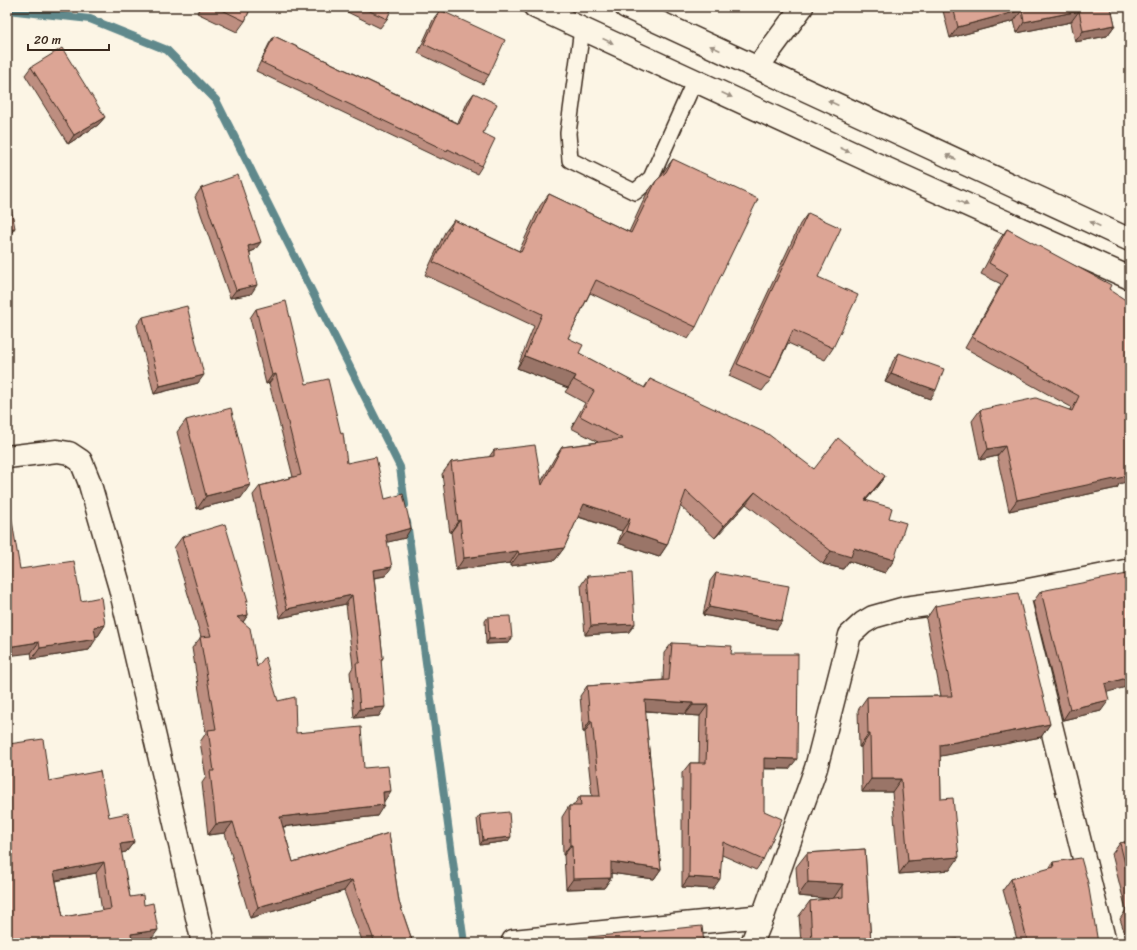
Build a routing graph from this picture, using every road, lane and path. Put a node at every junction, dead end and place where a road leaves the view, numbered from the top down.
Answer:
1 (535, 7) edge
2 (626, 7) edge
3 (802, 7) edge
4 (582, 29) junction
5 (757, 68) junction
6 (695, 80) junction
7 (1130, 240) edge
8 (1130, 278) edge
9 (7, 457) edge
10 (1130, 570) edge
11 (1018, 592) junction
12 (763, 916) junction
13 (514, 941) dead end
14 (203, 943) edge
15 (752, 943) edge
16 (1105, 943) edge

1 - 4 street
5 -> 2 street
3 - 5 street
4 -> 6 street
4 - 6 lane
7 -> 5 street
6 -> 8 street
9 - 14 street
10 - 11 street
11 - 12 street
11 - 16 street
12 - 13 street
12 - 15 street

